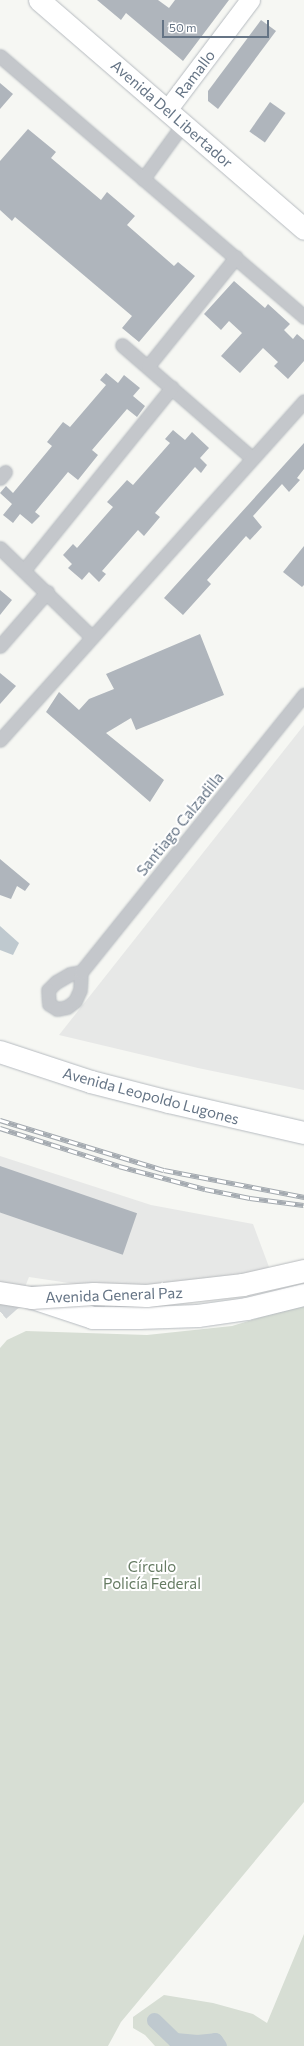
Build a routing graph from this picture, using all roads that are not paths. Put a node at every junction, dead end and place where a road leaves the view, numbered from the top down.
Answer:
1 (39, 0) edge
2 (250, 0) edge
3 (0, 56) edge
4 (167, 110) junction
5 (183, 124) junction
6 (143, 179) junction
7 (304, 229) edge
8 (236, 257) junction
9 (304, 317) edge
10 (122, 345) dead end
11 (148, 366) junction
12 (172, 388) junction
13 (304, 401) edge
14 (252, 458) junction
15 (0, 548) edge
16 (24, 570) junction
17 (47, 592) junction
18 (92, 637) junction
19 (0, 646) edge
20 (304, 695) edge
21 (0, 740) edge
22 (81, 972) dead end
23 (0, 1052) edge
24 (304, 1133) edge
25 (304, 1271) edge
26 (0, 1293) edge
27 (304, 1295) edge
28 (32, 1298) junction

1 - 4 main road, Avenida Del Libertador
2 - 4 street, Ramallo
3 - 6 street
4 - 5 main road, Avenida Del Libertador
5 - 6 street
5 - 7 main road, Avenida Del Libertador
6 - 8 street
8 - 9 street
8 - 11 street
10 - 11 street
11 - 12 street
12 - 14 street
12 - 16 street
13 - 14 street
14 - 18 street
15 - 16 street
16 - 17 street
17 - 18 street
17 - 19 street
18 - 21 street
20 - 22 street, Santiago Calzadilla
23 - 24 highway, Avenida Leopoldo Lugones
25 - 28 highway, Avenida General Paz, bridge
26 - 28 highway, bridge
27 - 28 highway, Avenida General Paz

